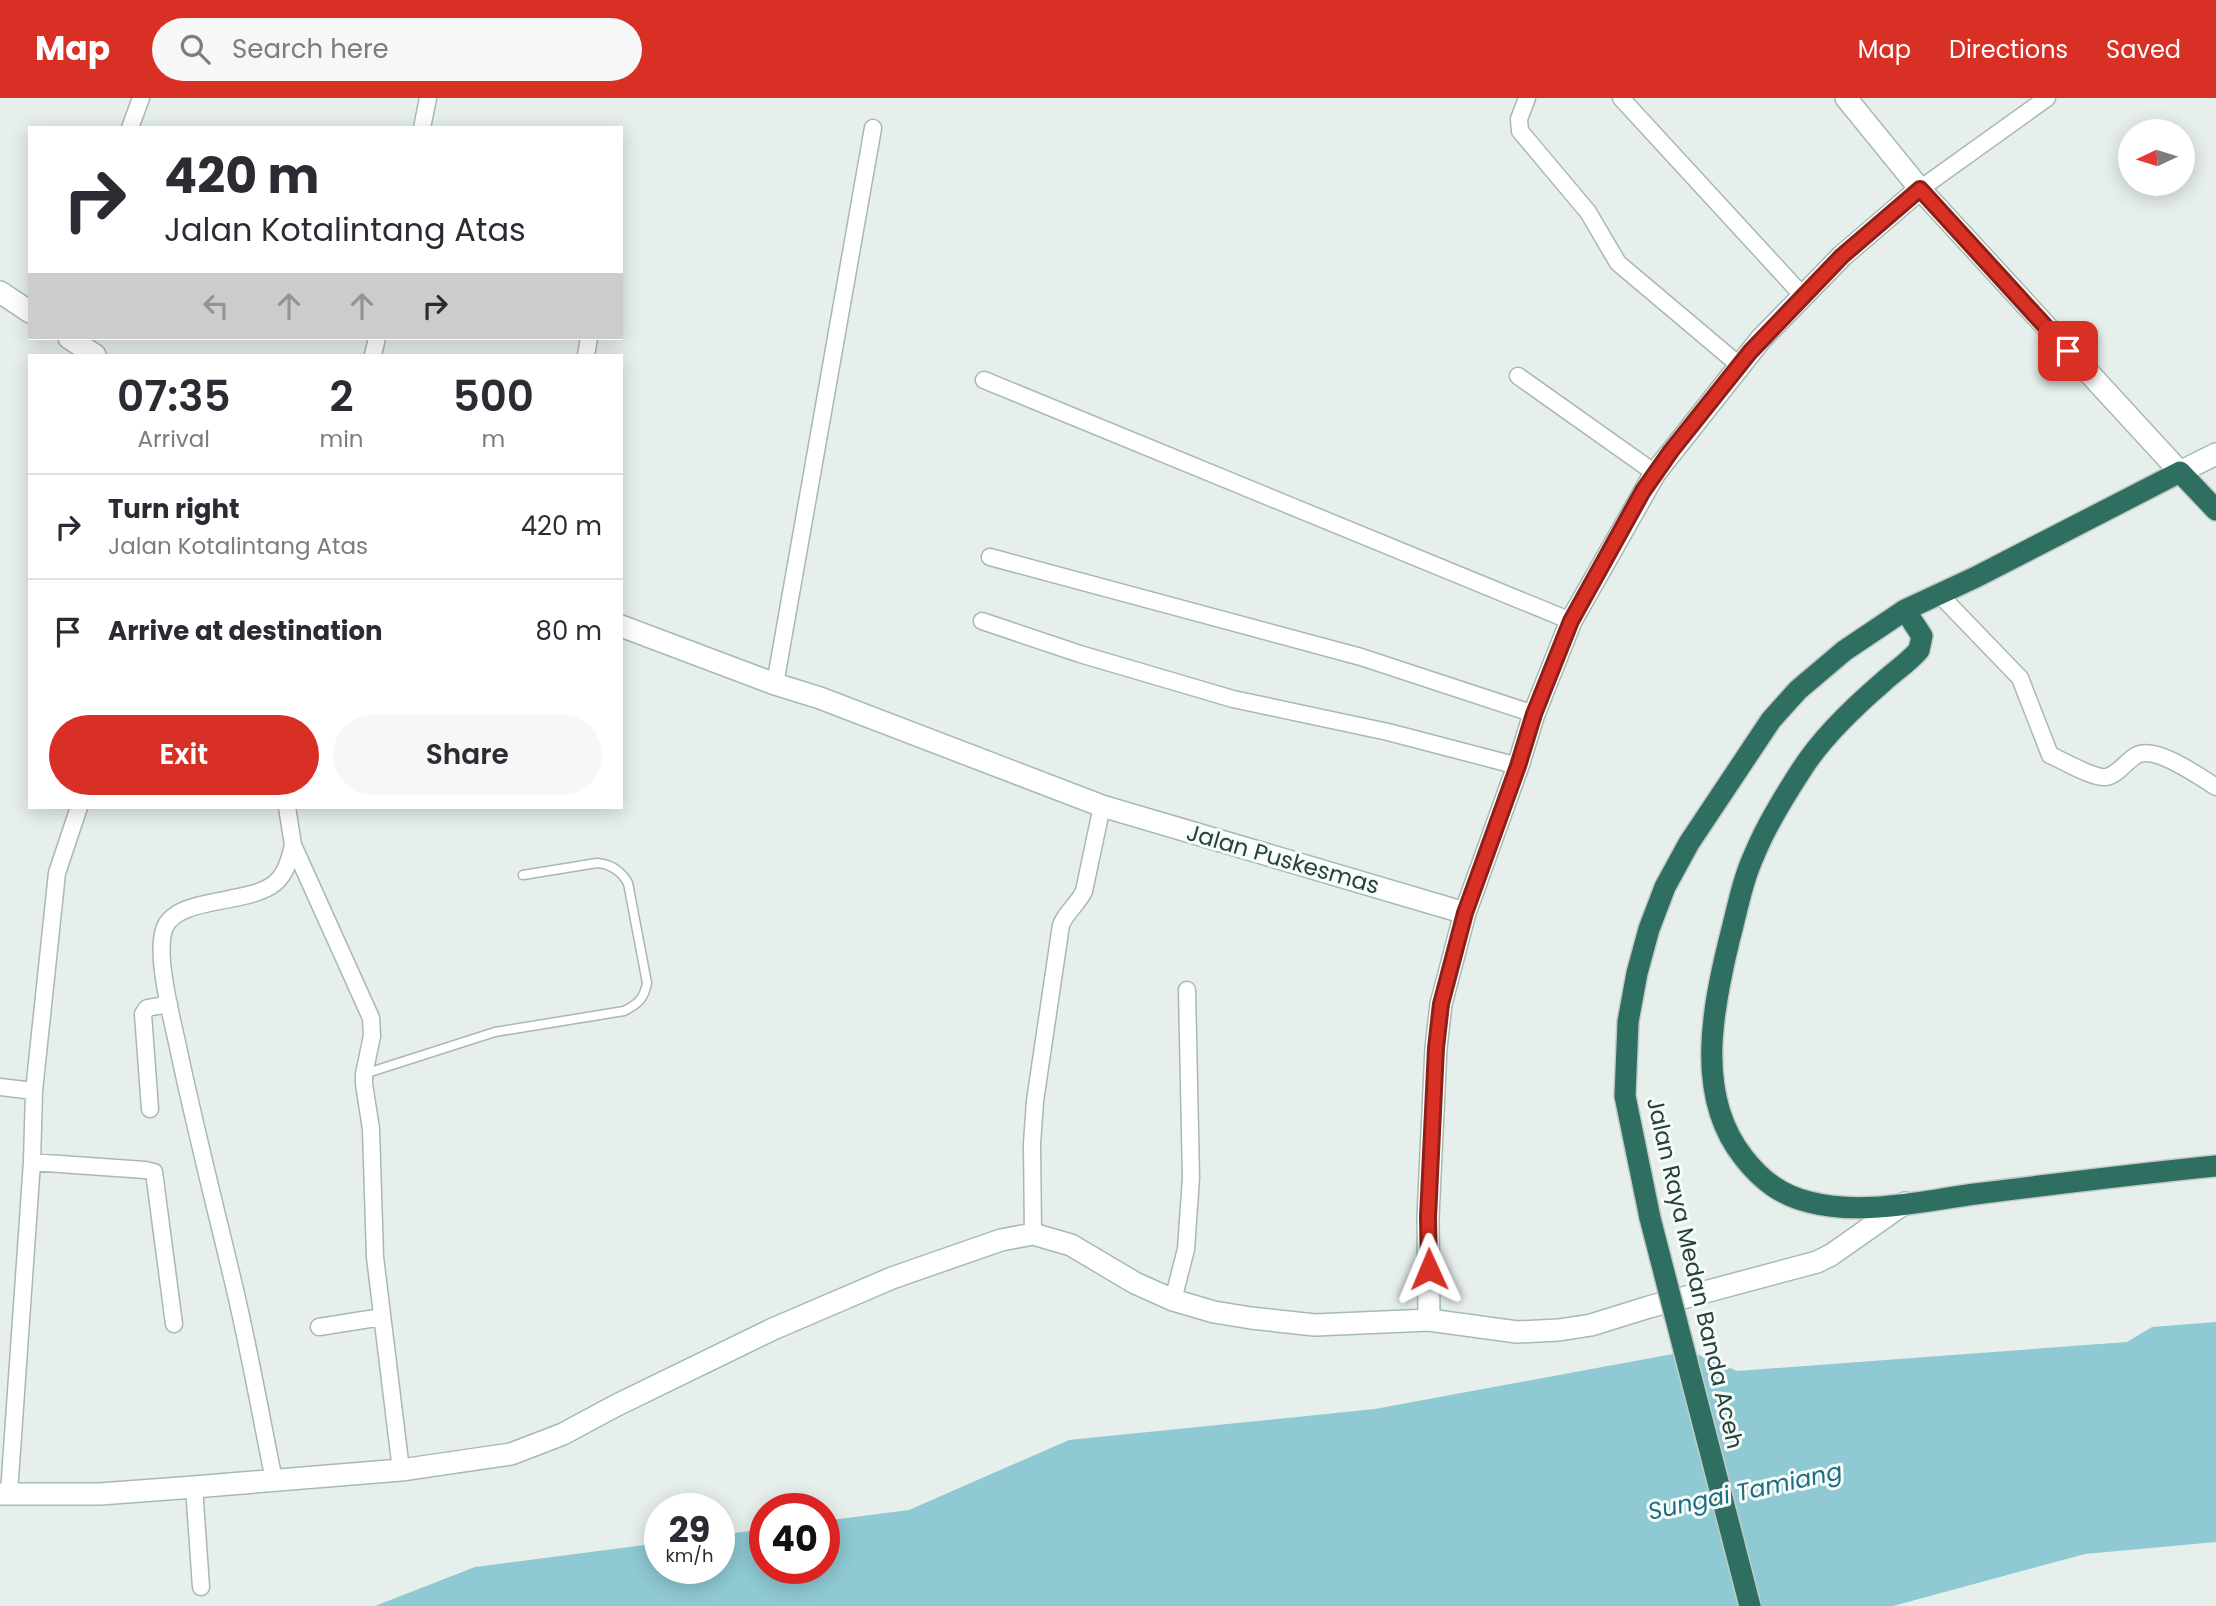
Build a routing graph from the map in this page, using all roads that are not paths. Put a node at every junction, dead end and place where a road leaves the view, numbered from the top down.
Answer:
1 (141, 98) edge
2 (428, 98) edge
3 (1527, 98) edge
4 (1621, 98) edge
5 (1846, 98) edge
6 (2047, 98) edge
7 (131, 126) edge
8 (422, 126) edge
9 (873, 128) dead end
10 (1920, 189) junction
11 (0, 292) edge
12 (1803, 296) junction
13 (28, 311) edge
14 (72, 340) edge
15 (93, 354) edge
16 (1739, 365) junction
17 (1518, 376) dead end
18 (985, 380) dead end
19 (2216, 454) edge
20 (2179, 472) junction
21 (1655, 473) junction
22 (2216, 510) edge
23 (990, 557) dead end
24 (1939, 594) junction
25 (1905, 610) junction
26 (982, 621) dead end
27 (1571, 621) junction
28 (623, 627) edge
29 (775, 684) junction
30 (1534, 714) junction
31 (1518, 766) junction
32 (2216, 787) edge
33 (1102, 806) junction
34 (78, 809) edge
35 (287, 809) edge
36 (293, 845) junction
37 (523, 875) dead end
38 (1465, 913) junction
39 (1187, 990) dead end
40 (169, 1004) junction
41 (364, 1074) junction
42 (0, 1087) edge
43 (34, 1091) junction
44 (150, 1109) dead end
45 (32, 1162) junction
46 (2216, 1166) edge
47 (1905, 1203) junction
48 (1033, 1234) junction
49 (1173, 1300) junction
50 (382, 1317) junction
51 (1429, 1321) junction
52 (174, 1324) dead end
53 (319, 1327) dead end
54 (401, 1470) junction
55 (274, 1480) junction
56 (194, 1487) junction
57 (5, 1493) edge
58 (201, 1587) dead end
59 (1750, 1606) edge

1 - 7 street
2 - 8 street
3 - 16 street
4 - 12 street
5 - 10 street
6 - 10 street
9 - 29 street
10 - 12 street
10 - 20 street
11 - 13 street
12 - 16 street
14 - 15 street
16 - 21 street
17 - 21 street
18 - 27 street
19 - 20 street
20 - 22 highway
20 - 24 highway, Jalan Raya Medan Banda Aceh
21 - 27 street
23 - 30 street
24 - 25 highway, Jalan Raya Medan Banda Aceh
24 - 32 street
25 - 47 highway
25 - 59 highway, Jalan Raya Medan Banda Aceh, bridge
26 - 31 street
27 - 30 street
28 - 29 street, Jalan Puskesmas
29 - 33 street, Jalan Puskesmas
30 - 31 street
31 - 38 street
33 - 38 street, Jalan Puskesmas
33 - 48 street
34 - 43 street
35 - 36 street
36 - 40 street
36 - 41 street
37 - 41 lane
38 - 51 street
39 - 49 street
40 - 44 street
40 - 55 street
41 - 50 street
42 - 43 street
43 - 45 street
45 - 52 street
45 - 57 street
46 - 47 highway
47 - 51 street
48 - 49 street
48 - 54 street
49 - 51 street
50 - 53 street
50 - 54 street
54 - 55 street
55 - 56 street
56 - 57 street
56 - 58 street

